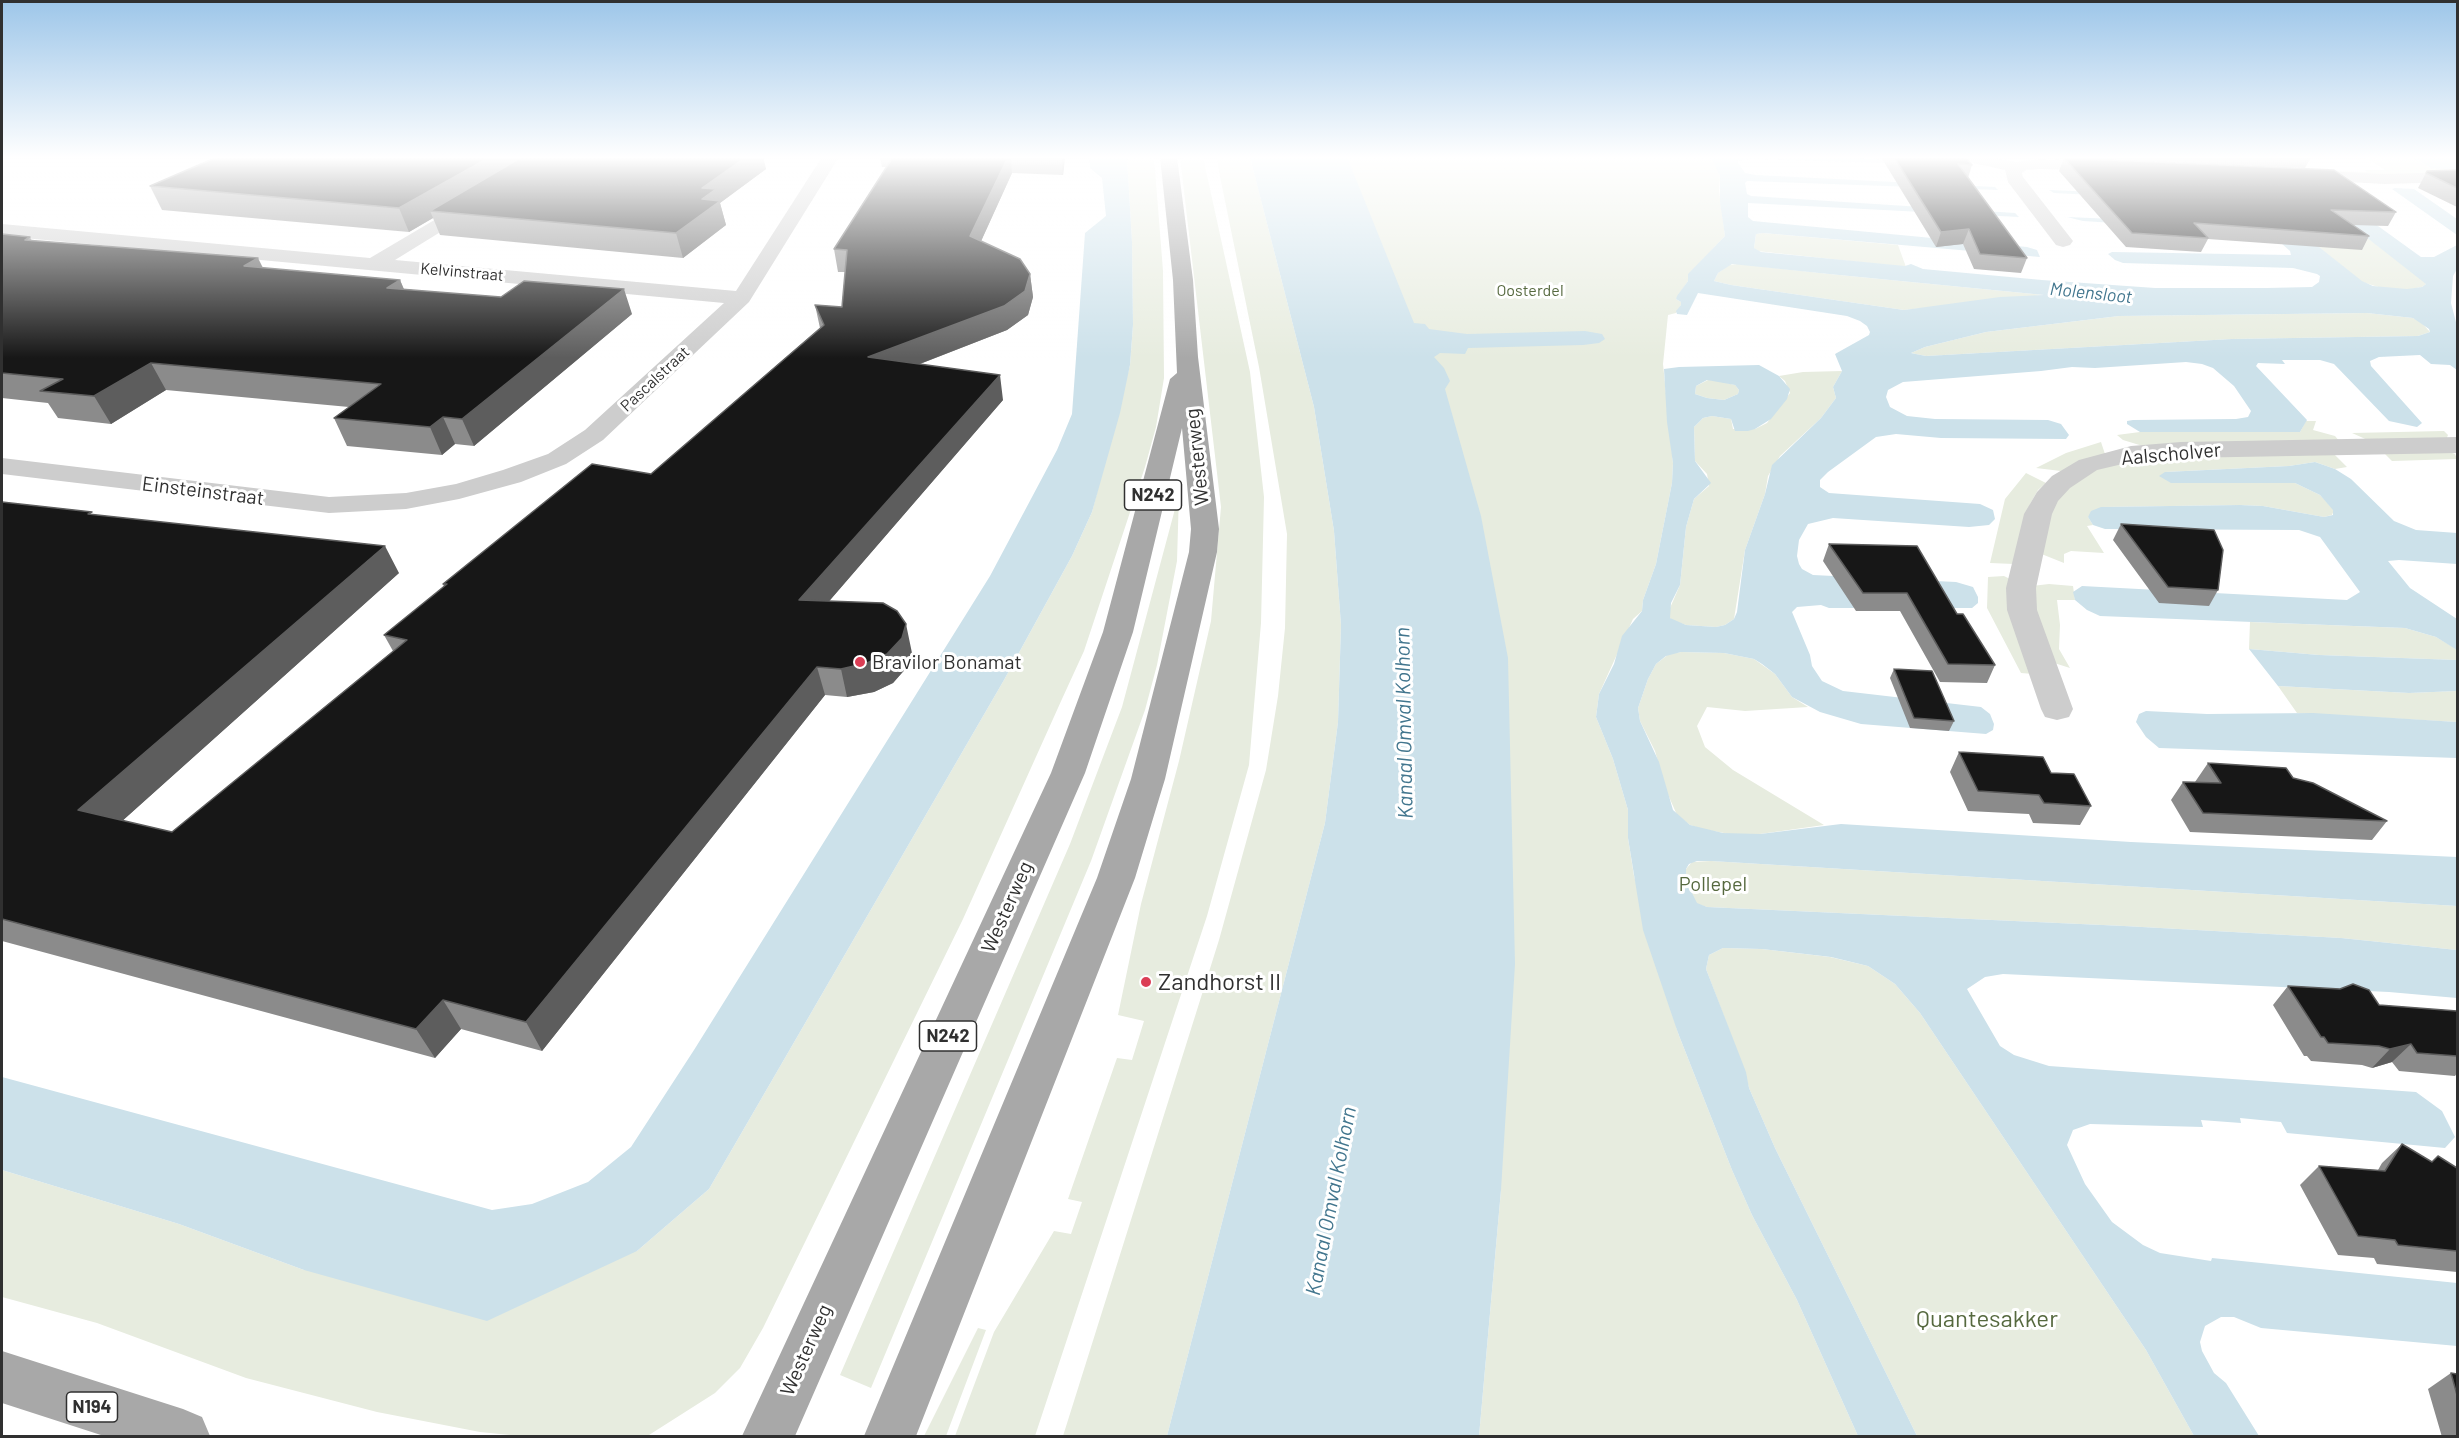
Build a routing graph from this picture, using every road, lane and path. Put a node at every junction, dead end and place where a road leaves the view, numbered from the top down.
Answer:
1 (441, 224) edge
2 (788, 224) edge
3 (1176, 224) edge
4 (2050, 224) edge
5 (2, 230) edge
6 (2063, 241) dead end
7 (374, 264) junction
8 (742, 298) junction
9 (1187, 357) junction
10 (2457, 445) edge
11 (2, 466) edge
12 (406, 501) joint
13 (2057, 709) dead end
14 (2, 1377) edge
15 (183, 1437) edge
16 (768, 1437) edge
17 (890, 1437) edge

1 - 7 street
2 - 8 street, Pascalstraat
3 - 9 main road, Westerweg / N242
4 - 6 street
5 - 7 street, Kelvinstraat
7 - 8 street, Kelvinstraat
8 - 12 street, Pascalstraat
9 - 16 main road, Westerweg / N242
9 - 17 main road, Westerweg / N242
10 - 13 street, Aalscholver
11 - 12 street, Einsteinstraat
14 - 15 main road, N194

